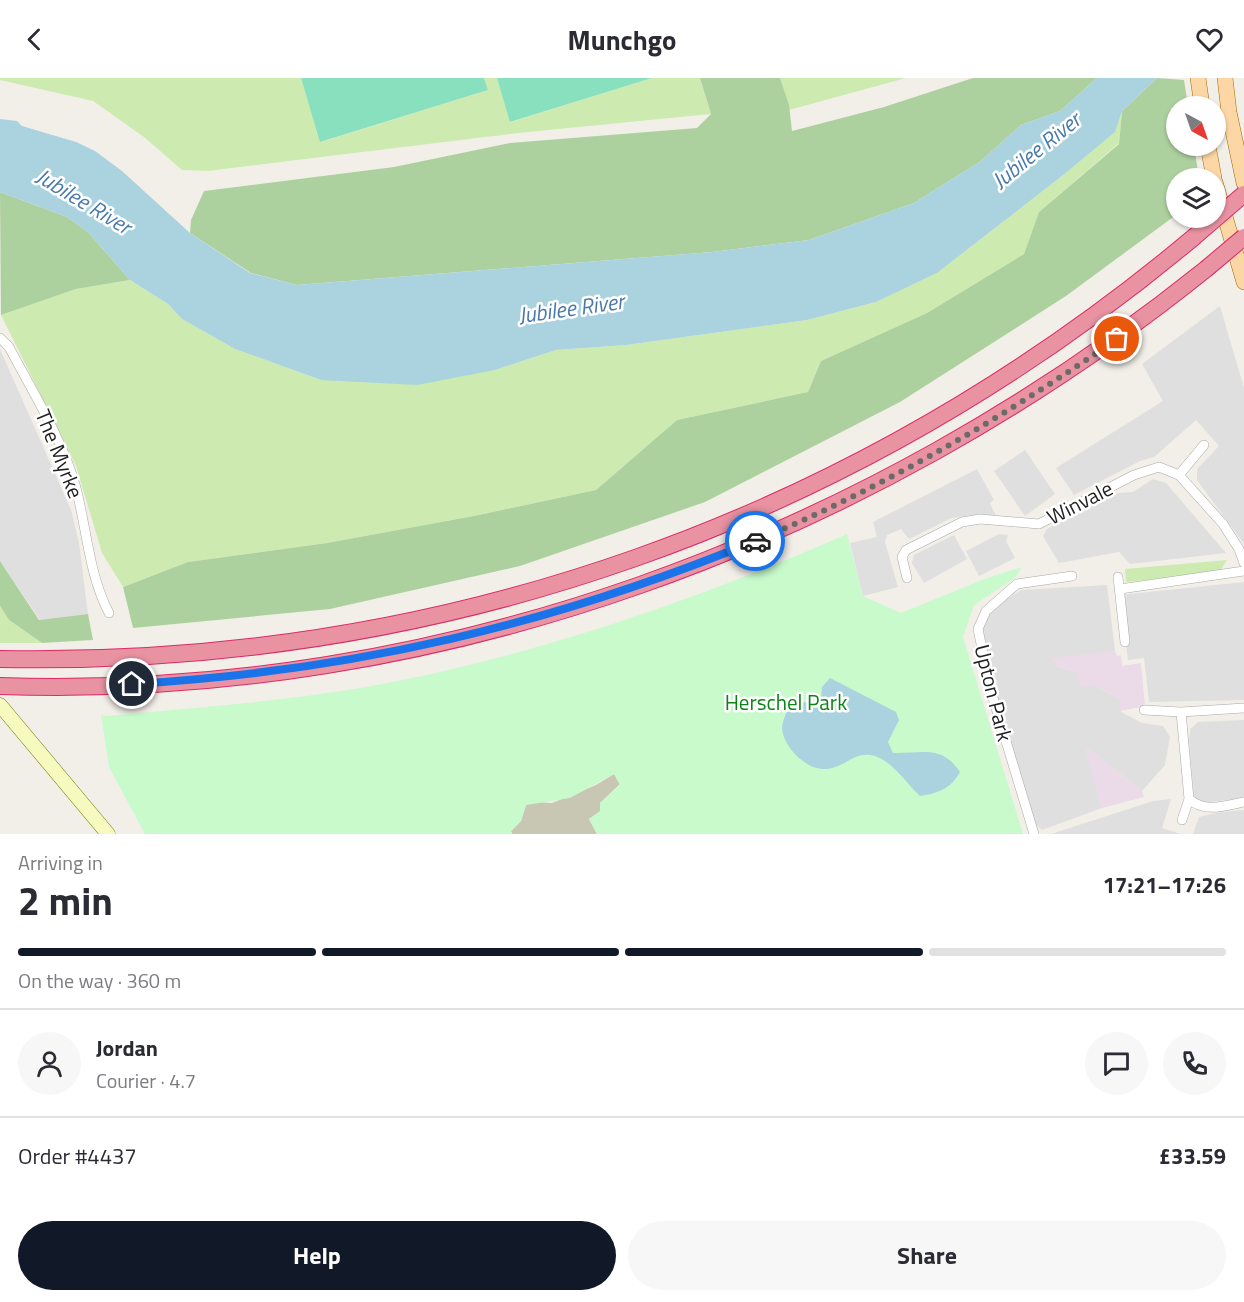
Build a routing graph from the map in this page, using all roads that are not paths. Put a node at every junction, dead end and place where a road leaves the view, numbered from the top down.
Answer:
1 (1198, 78) edge
2 (1225, 78) edge
3 (1201, 96) edge
4 (1244, 183) edge
5 (1244, 194) edge
6 (1226, 221) edge
7 (1244, 237) edge
8 (1244, 282) edge
9 (0, 338) edge
10 (1204, 445) dead end
11 (1179, 475) junction
12 (1244, 563) edge
13 (1244, 571) edge
14 (1072, 576) dead end
15 (1118, 577) dead end
16 (907, 578) dead end
17 (1120, 589) junction
18 (110, 613) dead end
19 (1125, 642) dead end
20 (0, 659) edge
21 (0, 687) edge
22 (0, 705) edge
23 (1244, 708) edge
24 (1144, 710) dead end
25 (1181, 712) junction
26 (1189, 800) junction
27 (1244, 802) edge
28 (1182, 820) dead end
29 (108, 834) edge
30 (1034, 834) edge

1 - 3 main road
2 - 4 main road
5 - 20 highway, bridge
6 - 8 main road
7 - 21 highway, bridge
9 - 18 street, The Myrke
10 - 11 street
11 - 12 street
11 - 16 street, Winvale
13 - 17 street
14 - 30 street, Upton Park
15 - 17 street
17 - 19 street
22 - 29 main road
23 - 25 street
24 - 25 street
25 - 26 street
26 - 27 street
26 - 28 street

